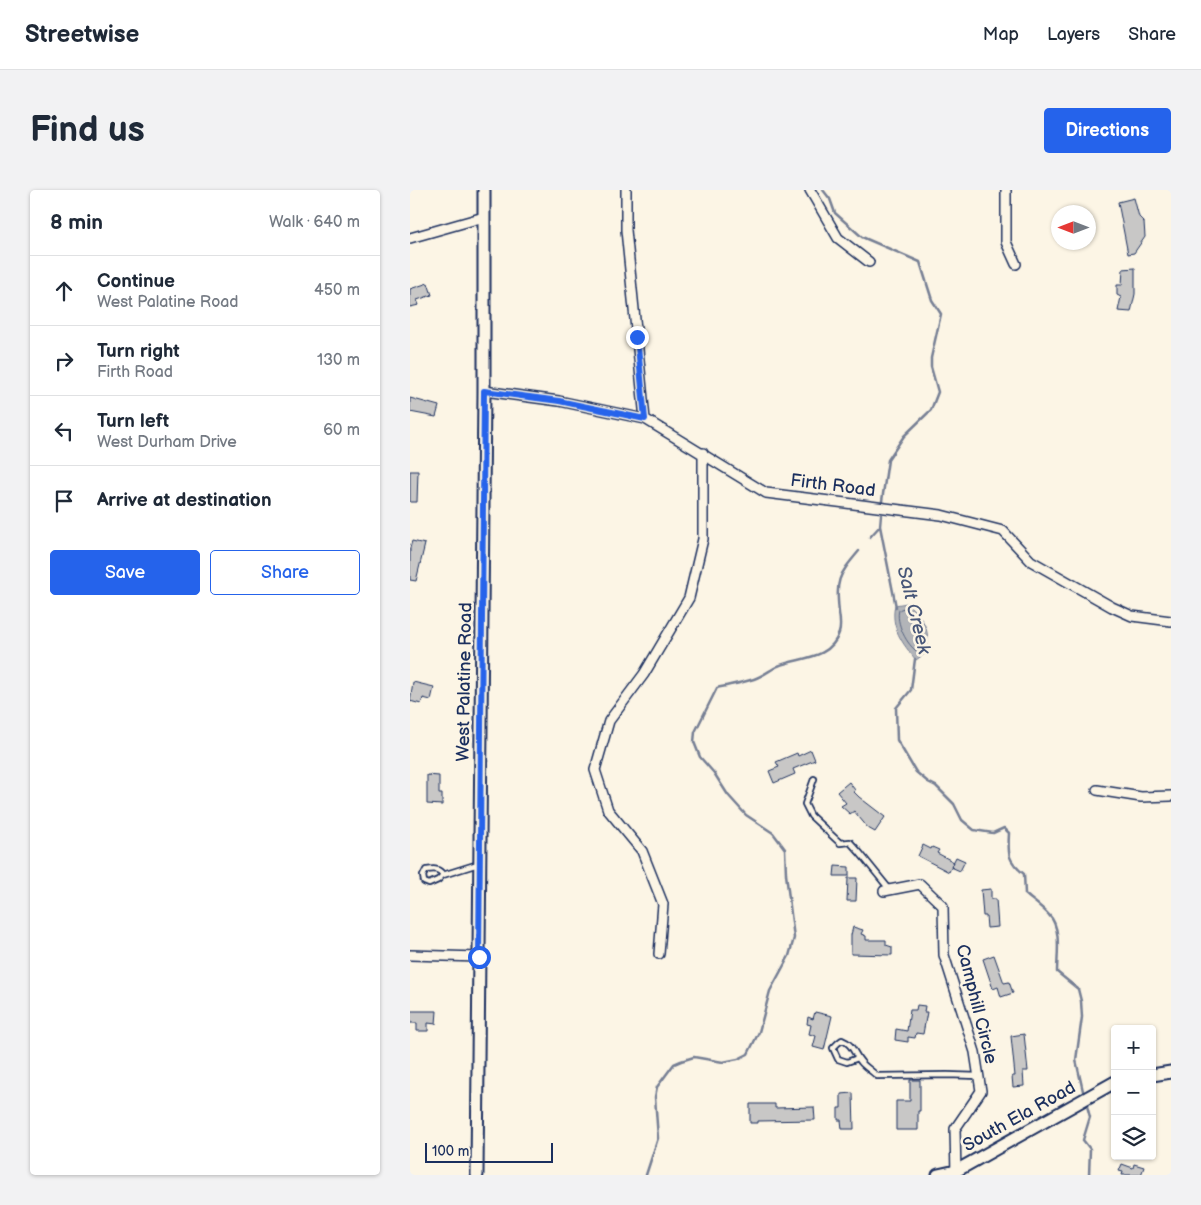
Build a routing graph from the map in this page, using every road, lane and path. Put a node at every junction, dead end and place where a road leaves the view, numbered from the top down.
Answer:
1 (484, 190) edge
2 (626, 190) edge
3 (810, 190) edge
4 (1006, 190) edge
5 (484, 218) junction
6 (410, 238) edge
7 (869, 262) dead end
8 (1016, 264) dead end
9 (484, 391) junction
10 (645, 419) junction
11 (703, 453) junction
12 (1171, 621) edge
13 (814, 779) dead end
14 (1097, 790) dead end
15 (1171, 796) edge
16 (480, 863) junction
17 (444, 875) junction
18 (887, 890) joint
19 (410, 954) edge
20 (659, 954) dead end
21 (479, 957) junction
22 (858, 1058) junction
23 (1171, 1072) edge
24 (1156, 1074) edge
25 (979, 1076) junction
26 (1111, 1084) edge
27 (956, 1173) edge
28 (477, 1175) edge
29 (938, 1175) edge

1 - 5 main road, West Palatine Road
2 - 10 street
3 - 7 street
4 - 8 street
5 - 6 street
5 - 9 main road, West Palatine Road
9 - 10 street, Firth Road
9 - 16 main road, West Palatine Road
10 - 11 street, Firth Road
11 - 12 street, Firth Road
11 - 20 street
13 - 18 lane
14 - 15 street
16 - 17 lane
16 - 21 main road, West Palatine Road
17 - 17 lane
18 - 25 street, Camphill Circle
19 - 21 street
21 - 28 main road, West Palatine Road
22 - 22 lane
22 - 25 lane
23 - 24 main road
25 - 27 street, Camphill Circle
26 - 27 main road, South Ela Road
27 - 29 main road, South Ela Road

